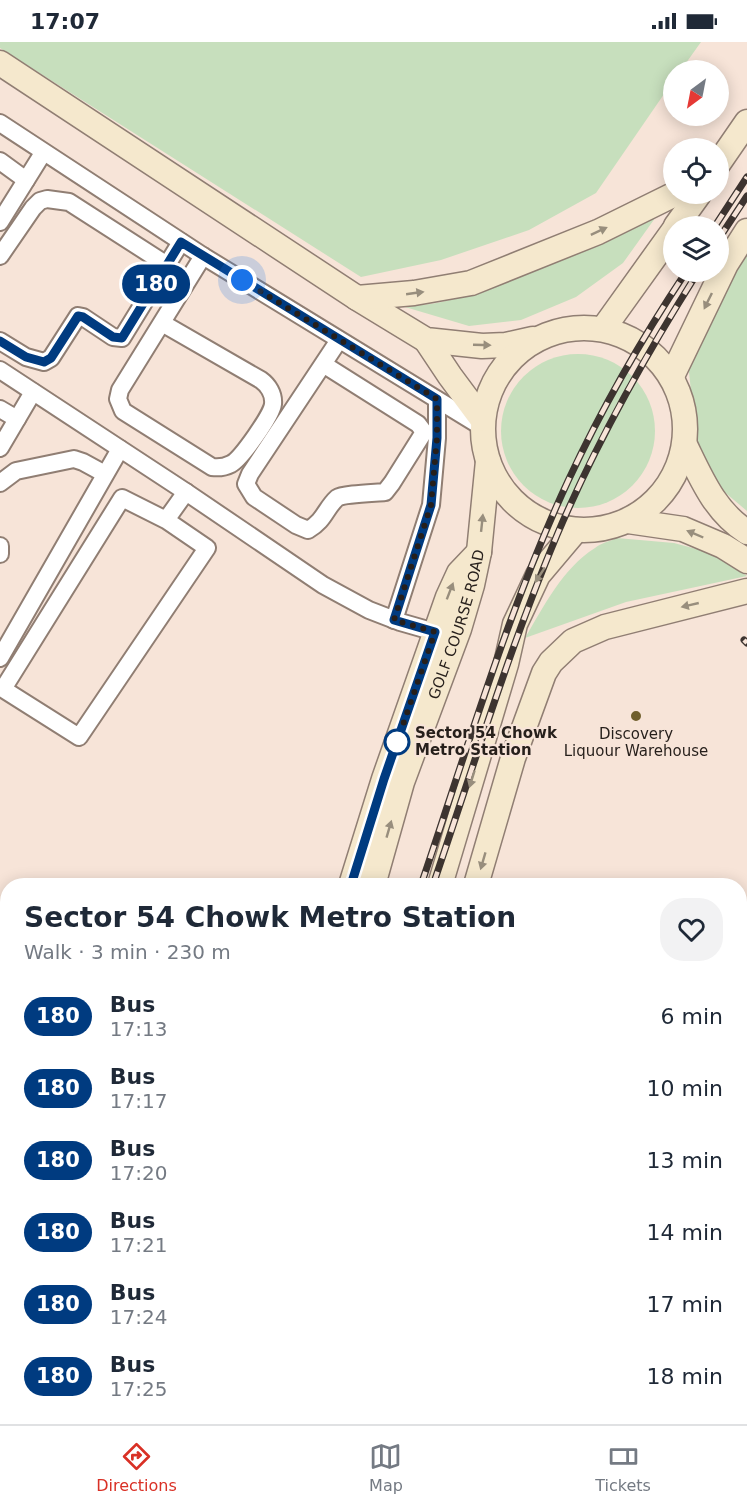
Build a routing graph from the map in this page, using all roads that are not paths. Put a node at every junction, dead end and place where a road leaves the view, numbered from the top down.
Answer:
1 (0, 63) edge
2 (747, 122) edge
3 (0, 123) edge
4 (729, 148) edge
5 (43, 153) junction
6 (0, 161) edge
7 (26, 180) junction
8 (663, 200) edge
9 (0, 222) edge
10 (747, 231) edge
11 (181, 242) junction
12 (663, 245) edge
13 (0, 256) edge
14 (203, 256) junction
15 (167, 265) junction
16 (357, 298) junction
17 (162, 323) junction
18 (603, 328) junction
19 (538, 338) junction
20 (339, 340) junction
21 (426, 340) junction
22 (0, 341) edge
23 (323, 364) junction
24 (0, 370) edge
25 (672, 376) junction
26 (33, 392) junction
27 (437, 399) junction
28 (0, 409) edge
29 (17, 419) junction
30 (482, 423) junction
31 (685, 445) junction
32 (0, 448) edge
33 (120, 449) junction
34 (488, 461) junction
35 (105, 474) junction
36 (0, 483) edge
37 (186, 492) junction
38 (166, 520) junction
39 (628, 521) junction
40 (576, 530) junction
41 (747, 532) edge
42 (0, 546) edge
43 (479, 552) junction
44 (0, 554) edge
45 (747, 561) edge
46 (747, 591) edge
47 (394, 620) junction
48 (435, 632) junction
49 (0, 658) edge
50 (498, 692) junction
51 (533, 705) junction
52 (353, 878) edge
53 (375, 878) edge
54 (442, 878) edge
55 (478, 878) edge

1 - 16 main road
2 - 4 main road
3 - 5 street
5 - 7 street
5 - 11 street
6 - 7 street
7 - 9 street
16 -> 8 main road
10 -> 25 main road
11 - 14 street
11 - 15 street
12 - 18 main road
13 - 15 street
14 - 17 street
14 - 20 street
15 - 22 street
16 - 21 main road
17 - 17 street
18 - 19 main road
18 - 25 main road
21 -> 19 main road
19 - 30 main road
20 - 23 street
20 - 27 street
21 - 30 main road
23 - 23 street
24 - 26 street
25 - 31 main road
26 - 29 street
26 - 33 street
27 - 30 street
27 - 47 street
28 - 29 street
29 - 32 street
30 - 34 main road
31 - 39 main road
31 - 41 main road
33 - 35 street
33 - 37 street
34 - 40 main road
43 -> 34 main road, GOLF COURSE ROAD
35 - 36 street
35 - 49 street
37 - 38 street
37 - 47 street
38 - 38 street
39 - 40 main road
45 -> 39 main road
40 -> 50 main road
42 - 44 street
48 -> 43 main road
53 -> 43 main road, GOLF COURSE ROAD
46 -> 51 main road
47 - 48 street
48 - 52 main road
50 - 51 main road
50 -> 54 main road
51 -> 55 main road

